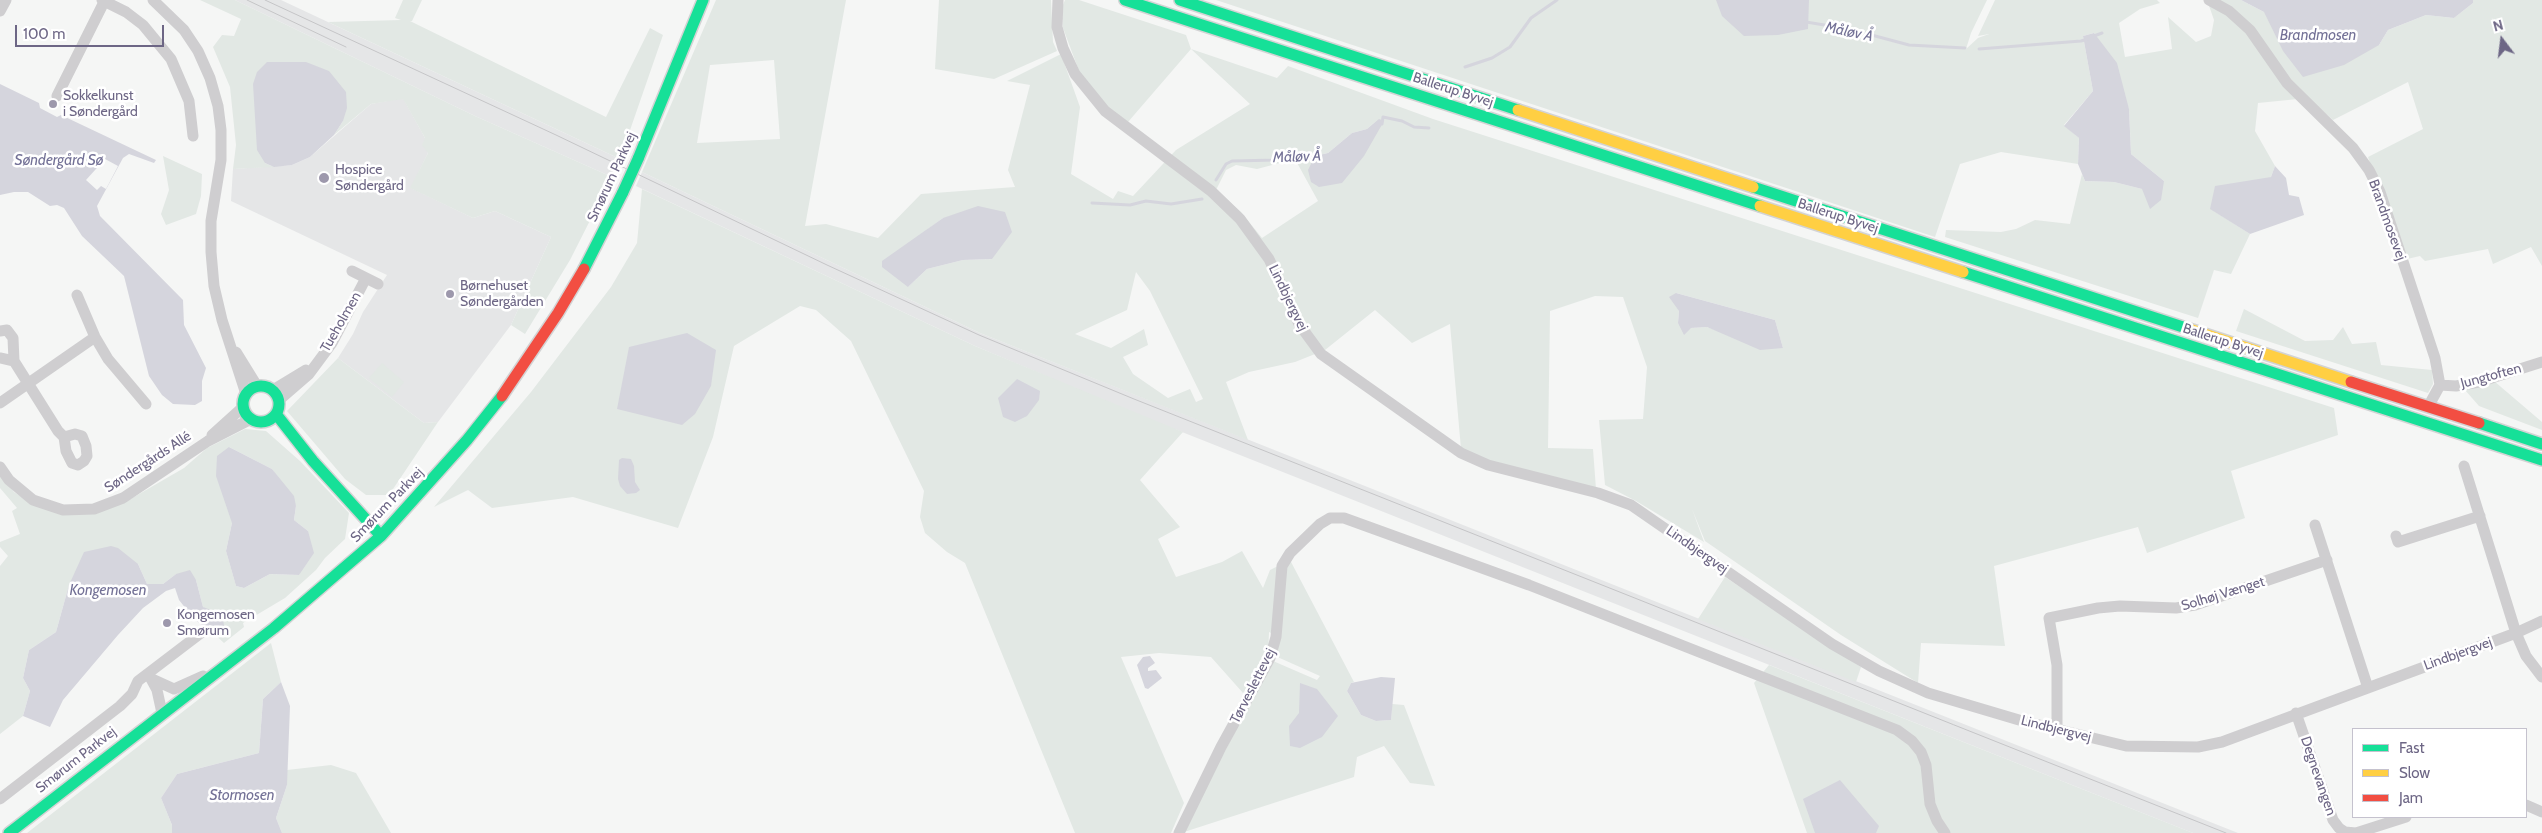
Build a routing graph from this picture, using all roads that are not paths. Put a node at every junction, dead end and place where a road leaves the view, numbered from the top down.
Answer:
1 (6, 0) edge
2 (104, 0) edge
3 (153, 0) edge
4 (691, 0) edge
5 (703, 0) edge
6 (1058, 0) edge
7 (1125, 0) edge
8 (1180, 0) edge
9 (2209, 0) edge
10 (0, 11) edge
11 (665, 94) junction
12 (57, 96) dead end
13 (193, 136) dead end
14 (352, 271) dead end
15 (366, 278) junction
16 (378, 284) dead end
17 (77, 295) dead end
18 (0, 331) edge
19 (95, 337) junction
20 (230, 348) junction
21 (0, 358) edge
22 (14, 361) junction
23 (2542, 362) edge
24 (314, 365) junction
25 (28, 384) junction
26 (2440, 385) junction
27 (257, 386) junction
28 (273, 390) junction
29 (246, 394) junction
30 (279, 400) junction
31 (0, 403) edge
32 (146, 404) dead end
33 (243, 407) junction
34 (2428, 407) junction
35 (272, 417) junction
36 (251, 419) junction
37 (64, 437) dead end
38 (208, 441) junction
39 (2542, 444) edge
40 (2542, 460) edge
41 (2464, 466) dead end
42 (0, 467) edge
43 (2480, 516) junction
44 (2315, 525) dead end
45 (381, 536) junction
46 (2396, 536) dead end
47 (2327, 560) junction
48 (2542, 620) edge
49 (201, 633) dead end
50 (2516, 633) junction
51 (229, 663) junction
52 (150, 676) junction
53 (2542, 677) edge
54 (2368, 688) junction
55 (162, 713) junction
56 (2296, 713) junction
57 (2057, 729) junction
58 (0, 799) edge
59 (2527, 806) edge
60 (2542, 812) edge
61 (2403, 818) edge
62 (9, 833) edge
63 (1178, 833) edge
64 (1945, 833) edge

1 - 10 street
2 - 12 street
2 - 13 street
3 - 20 street
4 - 11 main road, Smørum Parkvej
5 - 11 main road, Smørum Parkvej
6 - 57 street, Lindbjergvej
7 - 40 main road, Ballerup Byvej
8 - 34 main road, Ballerup Byvej
9 - 26 street, Brandmosevej
11 - 45 main road, Smørum Parkvej, bridge
14 - 15 street, Tueholmen
15 - 16 street, Tueholmen
15 - 24 street, Tueholmen
17 - 19 street
18 - 22 street
19 - 25 street
19 - 32 street
20 - 27 street
20 - 29 street
21 - 22 street
22 - 25 street
23 - 26 street, Jungtoften
24 - 28 street, Tueholmen
24 - 30 street, Tueholmen
25 - 31 street
25 - 37 street
26 - 34 street
27 - 28 main road
27 - 29 main road
28 - 30 main road
29 - 33 main road
30 - 35 main road
33 - 36 main road
33 - 38 street, Søndergårds Allé
34 - 39 main road, Ballerup Byvej
35 - 36 main road
35 - 45 main road
36 - 38 street, Søndergårds Allé
38 - 42 street, Søndergårds Allé
41 - 43 street
43 - 46 street
43 - 50 street
44 - 47 street
45 - 51 main road, Smørum Parkvej
47 - 54 street
47 - 57 street, Solhøj Vænget
48 - 50 street, Lindbjergvej
49 - 52 street
50 - 53 street
50 - 54 street, Lindbjergvej
51 - 52 street
51 - 55 main road, Smørum Parkvej
52 - 55 street
52 - 58 street
54 - 56 street, Lindbjergvej
55 - 62 main road, Smørum Parkvej
56 - 57 street, Lindbjergvej
56 - 61 street, Degnevangen
59 - 60 street
63 - 64 street, Tørveslettevej

